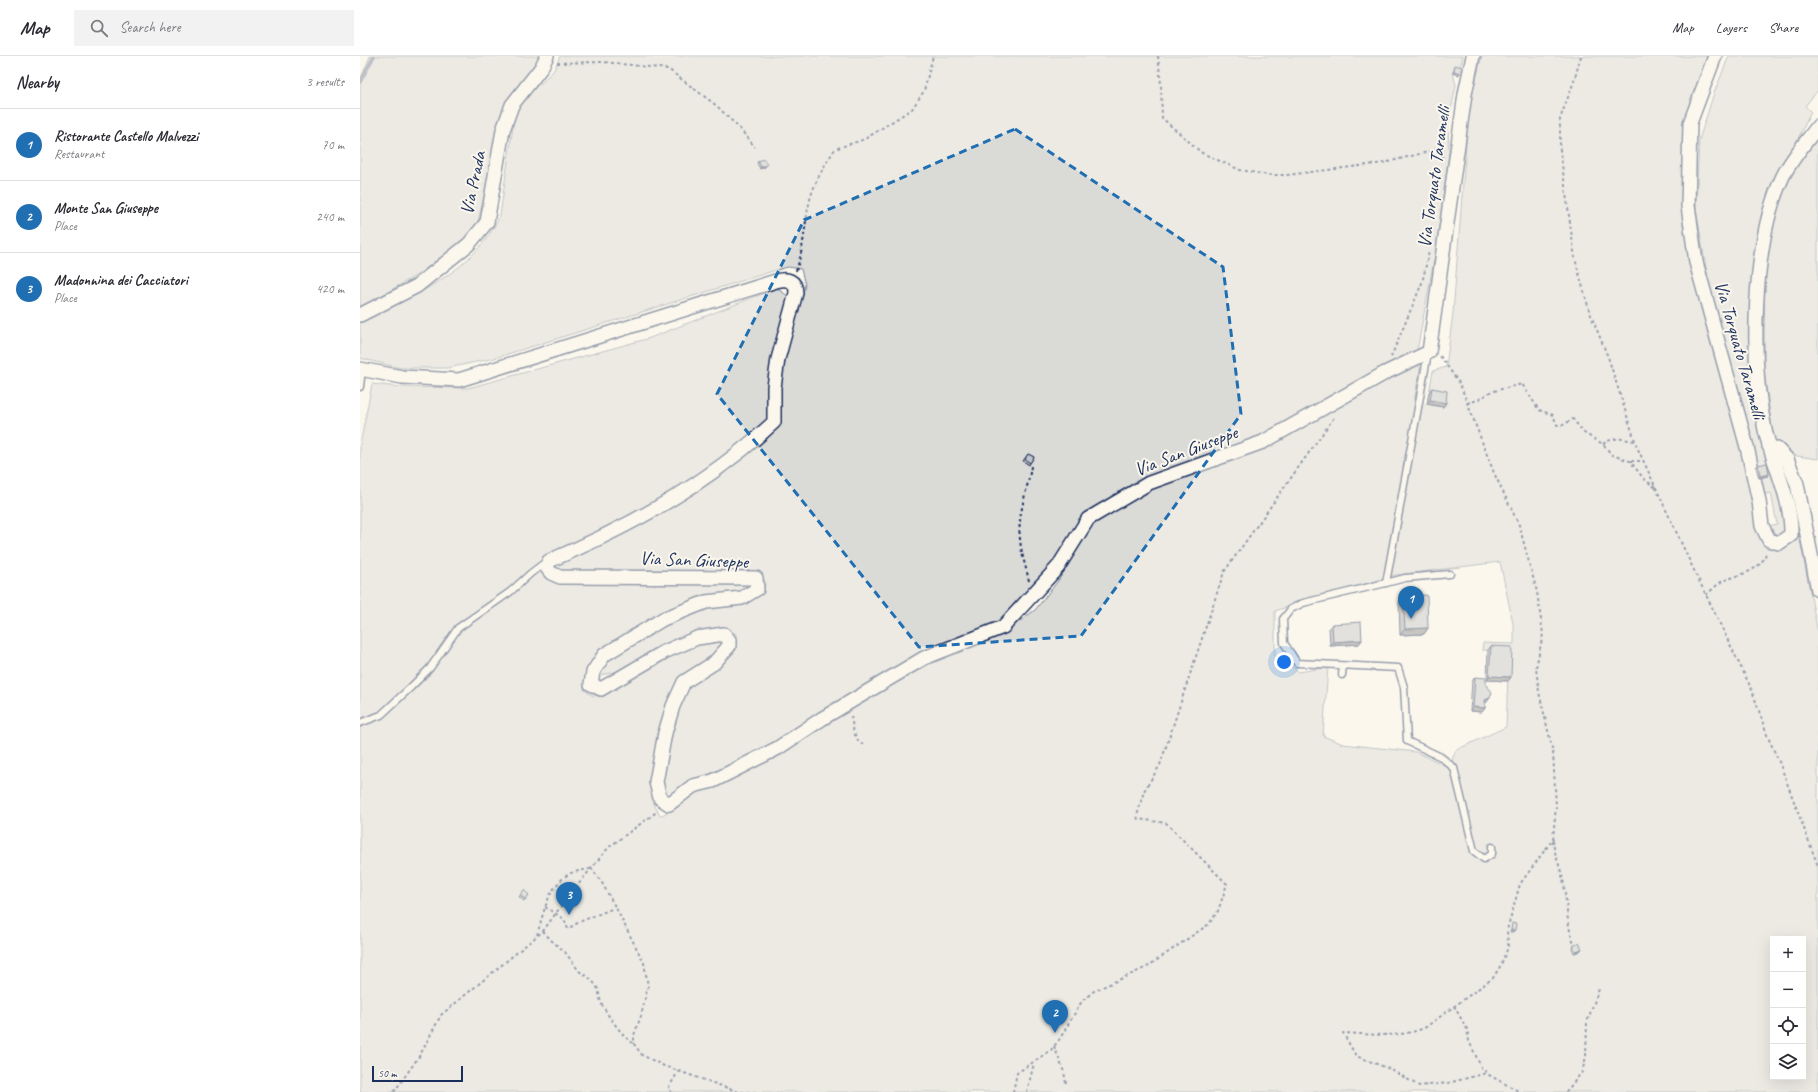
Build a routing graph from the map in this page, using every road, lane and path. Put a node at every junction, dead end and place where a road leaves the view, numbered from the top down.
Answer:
1 (547, 56) edge
2 (934, 56) edge
3 (1158, 56) edge
4 (1473, 56) edge
5 (1581, 56) edge
6 (1715, 56) edge
7 (541, 68) junction
8 (1818, 126) edge
9 (1458, 138) junction
10 (755, 147) dead end
11 (1430, 248) dead end
12 (800, 259) dead end
13 (360, 315) edge
14 (1429, 347) junction
15 (361, 369) edge
16 (1384, 373) junction
17 (360, 387) edge
18 (1467, 403) junction
19 (1340, 410) dead end
20 (1636, 441) junction
21 (1603, 444) junction
22 (1769, 446) junction
23 (1630, 461) junction
24 (1643, 461) junction
25 (1031, 466) edge
26 (1656, 488) junction
27 (1769, 540) junction
28 (548, 561) junction
29 (1450, 574) dead end
30 (1386, 584) junction
31 (1818, 590) edge
32 (1034, 594) junction
33 (1706, 595) junction
34 (1343, 666) junction
35 (1342, 675) dead end
36 (855, 699) junction
37 (360, 723) edge
38 (863, 745) dead end
39 (669, 804) junction
40 (1553, 839) junction
41 (1492, 847) dead end
42 (1818, 866) edge
43 (591, 868) junction
44 (545, 907) junction
45 (615, 908) junction
46 (556, 913) junction
47 (543, 931) junction
48 (537, 935) junction
49 (1574, 944) edge
50 (1599, 989) dead end
51 (1454, 1006) junction
52 (634, 1044) junction
53 (1054, 1046) junction
54 (1034, 1062) junction
55 (679, 1070) junction
56 (1487, 1073) junction
57 (1066, 1083) dead end
58 (394, 1092) edge
59 (672, 1092) edge
60 (759, 1092) edge
61 (1014, 1092) edge
62 (1027, 1092) edge
63 (1520, 1092) edge
64 (1566, 1092) edge

1 - 7 street, Via Prada
2 - 12 path
3 - 9 path
4 - 9 street, Via Torquato Taramelli
5 - 20 path
6 - 27 street, Via Torquato Taramelli
7 - 10 path
7 - 13 street, Via Prada
8 - 22 street, Via Torquato Taramelli
9 - 14 street, Via Torquato Taramelli
11 - 16 path
14 - 16 street, Via San Giuseppe
14 - 18 path
14 - 30 lane
15 - 17 lane
15 - 28 street, Via San Giuseppe
16 - 32 street, Via San Giuseppe
18 - 21 path
18 - 40 path
19 - 53 path
20 - 21 path
20 - 24 path
21 - 23 path
22 - 27 street, Via Torquato Taramelli
22 - 31 street
23 - 24 path
23 - 26 path
24 - 26 path
25 - 32 path
26 - 33 path
27 - 33 path
28 - 37 lane
28 - 39 street, Via San Giuseppe
29 - 30 lane
30 - 34 lane
32 - 36 street, Via San Giuseppe
33 - 42 path
34 - 35 lane
34 - 41 lane
36 - 38 path
36 - 39 street, Via San Giuseppe
39 - 43 path
40 - 49 path
40 - 51 path
43 - 44 path
43 - 45 path
43 - 46 path
44 - 46 path
44 - 48 path
45 - 46 path
45 - 52 path
46 - 47 path
47 - 48 path
47 - 52 path
48 - 58 path
50 - 64 path
51 - 56 path
51 - 56 path
52 - 55 path
53 - 54 path
53 - 57 path
54 - 61 path
54 - 62 path
55 - 59 path
55 - 60 path
56 - 63 path

